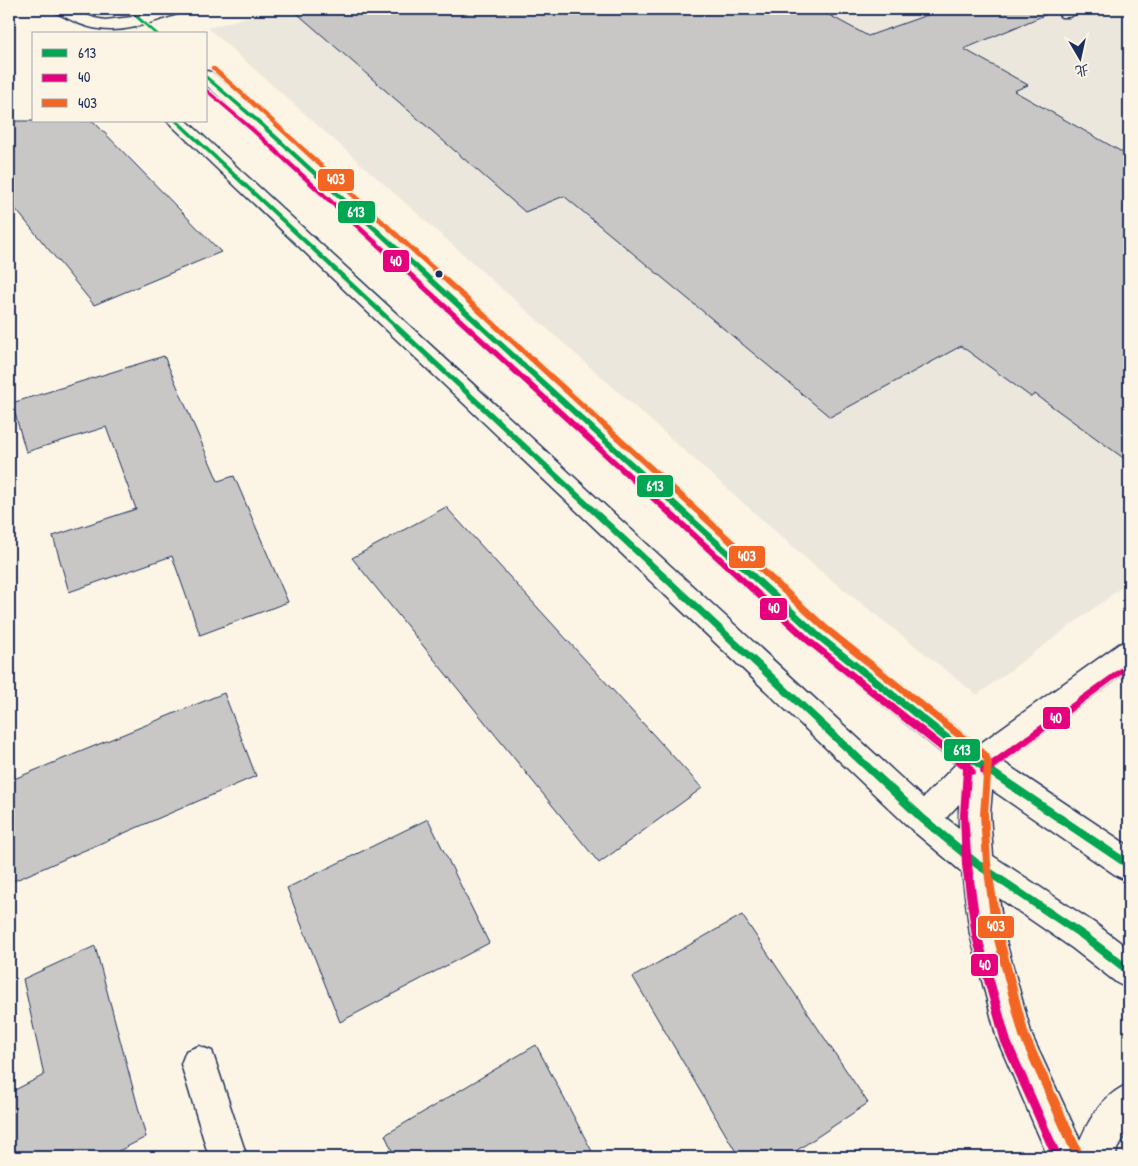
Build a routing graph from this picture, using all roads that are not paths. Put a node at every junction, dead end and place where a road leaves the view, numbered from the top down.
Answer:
1 (59, 9) edge
2 (128, 9) edge
3 (177, 9) edge
4 (1080, 9) edge
5 (1065, 15) dead end
6 (141, 20) junction
7 (82, 32) edge
8 (155, 32) edge
9 (208, 78) edge
10 (177, 122) edge
11 (1129, 653) edge
12 (978, 763) junction
13 (923, 819) junction
14 (977, 864) junction
15 (1129, 865) edge
16 (1129, 971) edge
17 (199, 1064) dead end
18 (1129, 1103) edge
19 (228, 1157) edge
20 (1068, 1157) edge
21 (1097, 1157) edge

1 - 6 main road
1 - 7 main road
2 - 6 main road
3 - 6 main road
4 - 5 lane
6 - 8 main road
9 - 12 main road
10 - 13 main road
11 - 12 main road
12 - 13 main road
12 - 14 main road
12 - 15 main road
13 - 14 main road
14 - 16 main road
14 - 20 main road
17 - 19 main road
18 - 21 main road

